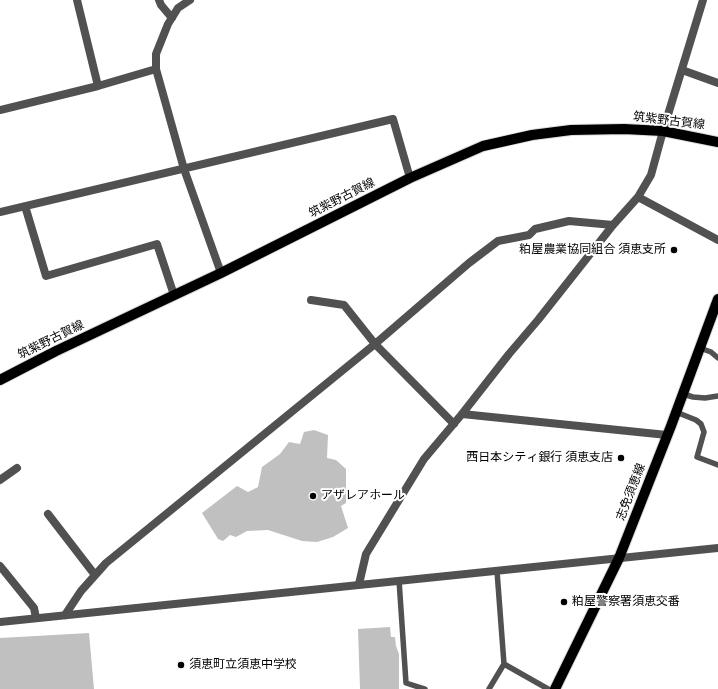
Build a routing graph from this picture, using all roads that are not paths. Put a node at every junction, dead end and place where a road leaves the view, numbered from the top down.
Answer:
1 (77, 0) edge
2 (160, 0) edge
3 (190, 0) edge
4 (703, 0) edge
5 (172, 18) junction
6 (156, 70) junction
7 (682, 70) junction
8 (718, 83) edge
9 (98, 86) junction
10 (0, 110) edge
11 (663, 131) junction
12 (718, 142) edge
13 (184, 169) junction
14 (410, 178) junction
15 (638, 197) junction
16 (25, 206) junction
17 (0, 212) edge
18 (613, 225) junction
19 (718, 240) edge
20 (221, 272) junction
21 (174, 295) junction
22 (718, 299) edge
23 (311, 300) dead end
24 (375, 344) junction
25 (700, 348) junction
26 (718, 358) edge
27 (0, 380) edge
28 (683, 394) junction
29 (718, 396) edge
30 (676, 412) junction
31 (462, 414) junction
32 (454, 424) junction
33 (668, 435) junction
34 (718, 465) edge
35 (17, 468) dead end
36 (0, 480) edge
37 (48, 514) dead end
38 (718, 548) edge
39 (619, 558) junction
40 (0, 566) edge
41 (497, 570) junction
42 (96, 575) junction
43 (399, 580) junction
44 (359, 584) junction
45 (66, 614) junction
46 (36, 618) junction
47 (0, 622) edge
48 (504, 664) junction
49 (425, 689) edge
50 (489, 689) edge
51 (548, 689) edge
52 (556, 689) edge

1 - 9 street
2 - 5 street
3 - 5 street
4 - 7 street
5 - 6 street
6 - 9 street
6 - 13 street
7 - 8 street
7 - 11 street
9 - 10 street
11 - 12 main road, 筑紫野古賀線
11 - 14 main road, 筑紫野古賀線
11 - 15 street
13 - 14 street
13 - 16 street
13 - 20 street
14 - 20 main road, 筑紫野古賀線
15 - 18 street
15 - 19 street
16 - 17 street
16 - 21 street
18 - 24 street
18 - 31 street
20 - 21 main road, 筑紫野古賀線
21 - 27 main road, 筑紫野古賀線
22 - 25 main road, 志免須恵線
23 - 24 street
24 - 32 street
24 - 42 street
25 - 26 lane
25 - 28 main road, 志免須恵線
28 - 29 lane
28 - 30 main road, 志免須恵線
30 - 33 main road, 志免須恵線
30 - 34 lane
31 - 32 street
31 - 33 street
32 - 44 street
33 - 39 main road, 志免須恵線
35 - 36 street
37 - 42 street
38 - 39 street
39 - 41 street
39 - 52 main road, 志免須恵線
40 - 46 street
41 - 43 street
41 - 48 lane
42 - 45 street
43 - 44 street
43 - 49 lane
44 - 45 street
45 - 46 street
46 - 47 street
48 - 50 lane
48 - 51 lane

